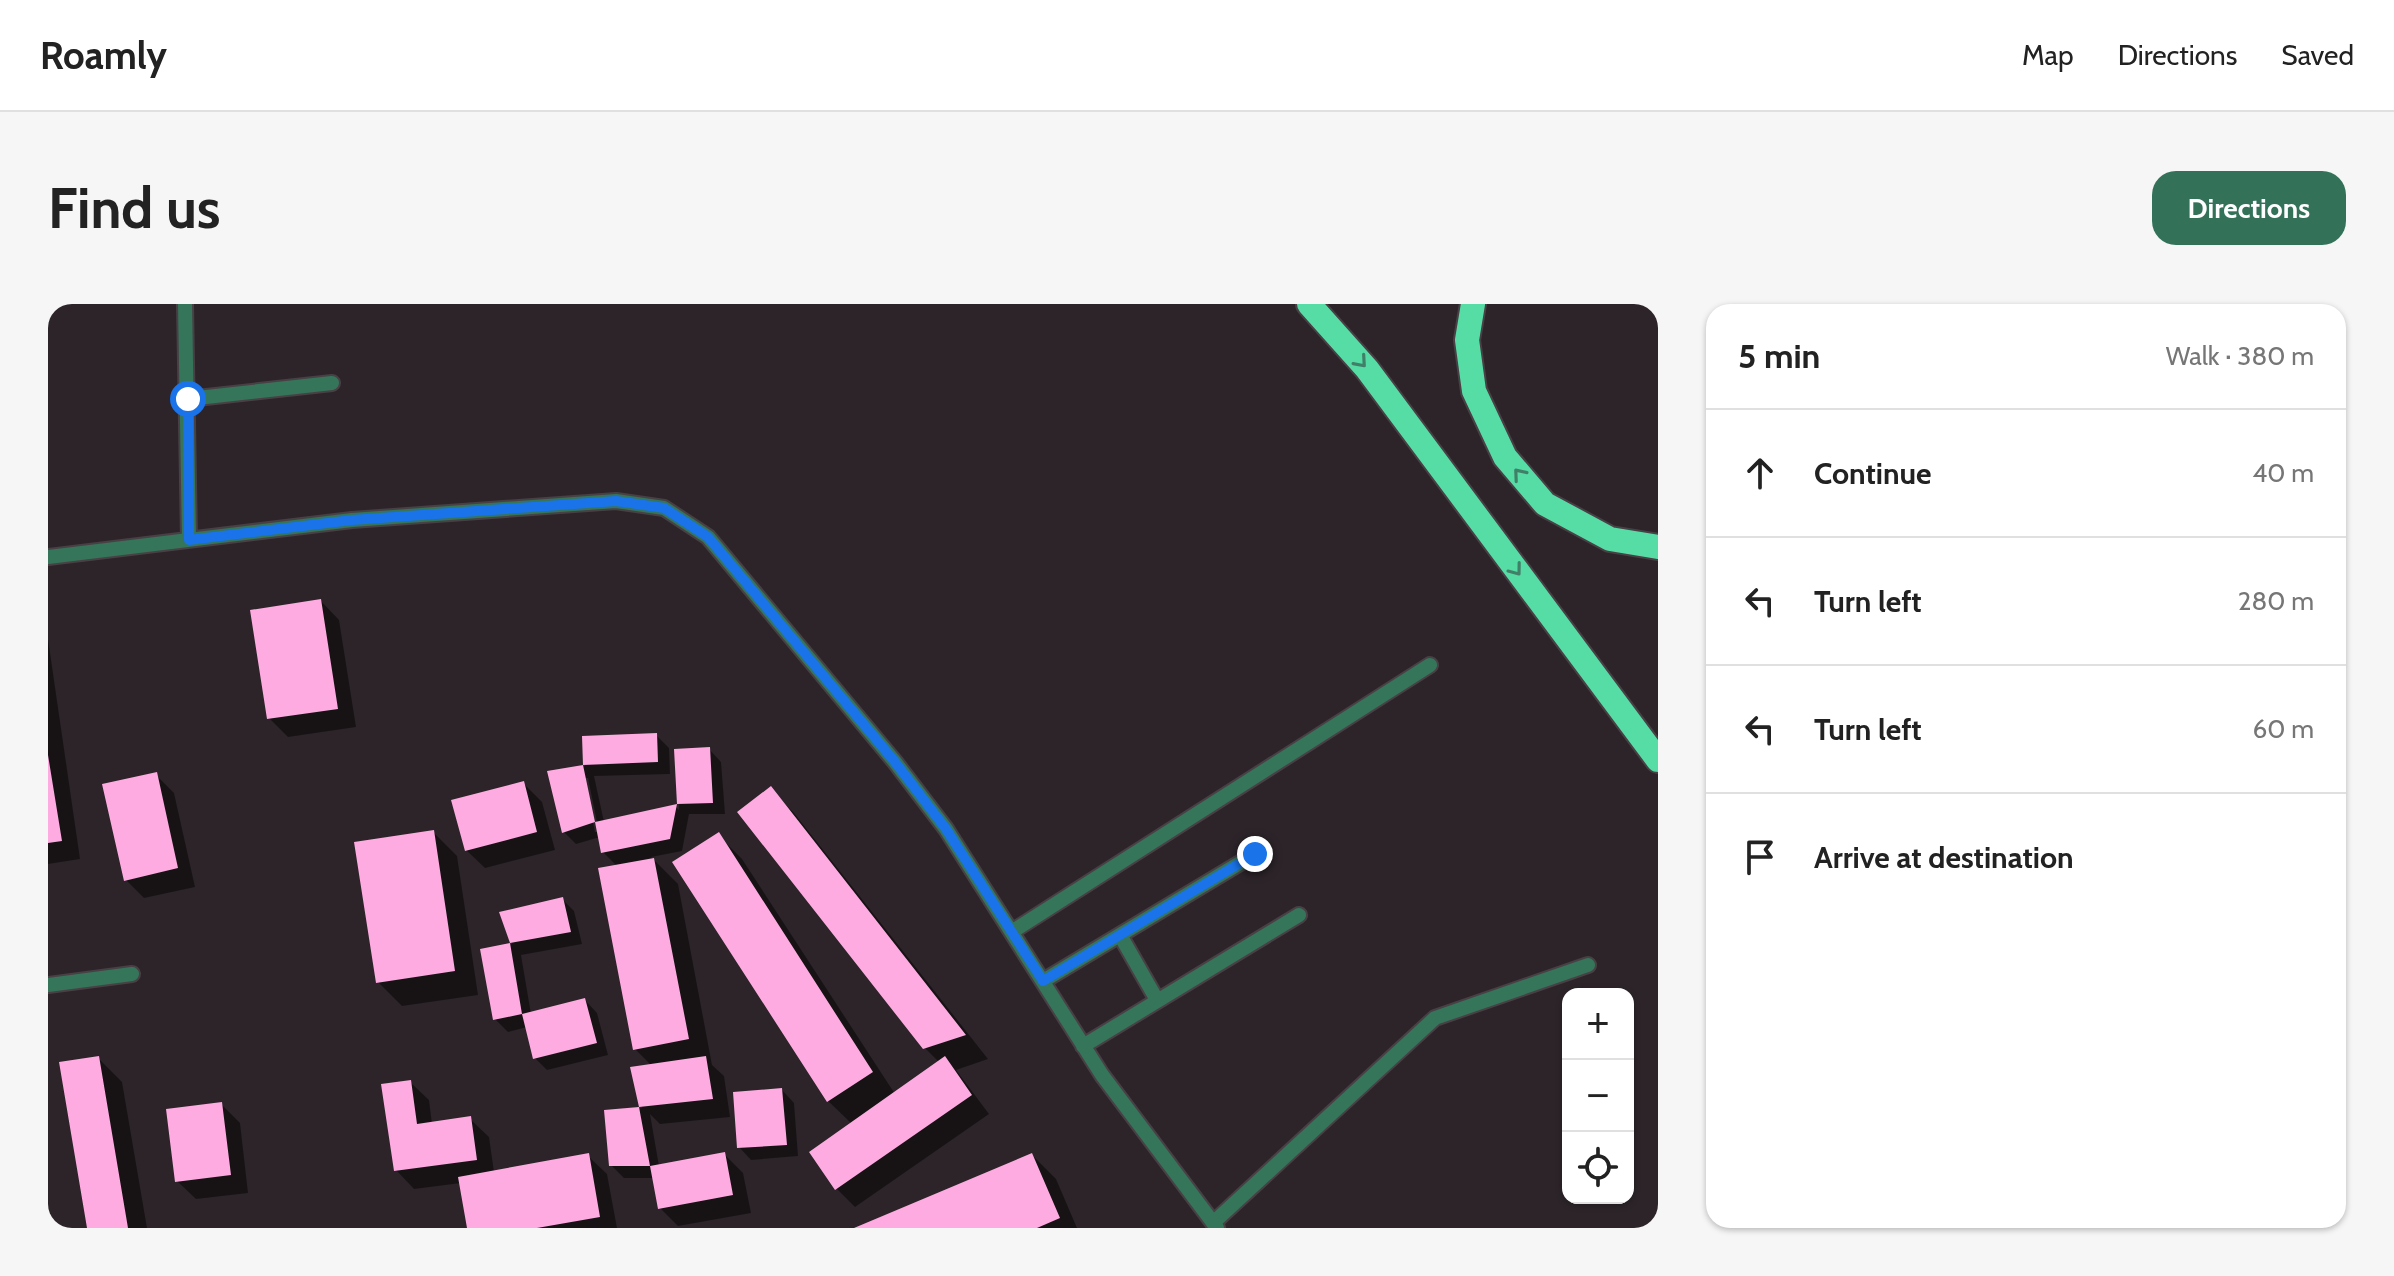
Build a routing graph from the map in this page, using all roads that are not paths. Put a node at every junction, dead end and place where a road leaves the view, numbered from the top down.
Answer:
1 (185, 304) edge
2 (1309, 304) edge
3 (1473, 304) edge
4 (332, 383) dead end
5 (188, 399) junction
6 (189, 540) junction
7 (1658, 547) edge
8 (48, 557) edge
9 (1430, 665) dead end
10 (1658, 760) edge
11 (1255, 854) dead end
12 (1299, 915) dead end
13 (1013, 931) junction
14 (1120, 935) junction
15 (1588, 965) dead end
16 (132, 974) dead end
17 (1043, 981) junction
18 (48, 985) edge
19 (1157, 1000) junction
20 (1083, 1046) junction
21 (1215, 1226) edge

1 - 5 lane
2 -> 10 highway
7 -> 3 highway
4 - 5 lane
5 - 6 lane
6 - 8 lane
6 - 13 lane
9 - 13 lane
11 - 14 lane
12 - 19 lane
13 - 17 lane
14 - 17 lane
14 - 19 lane
15 - 21 lane
16 - 18 lane
17 - 20 lane
19 - 20 lane
20 - 21 lane

